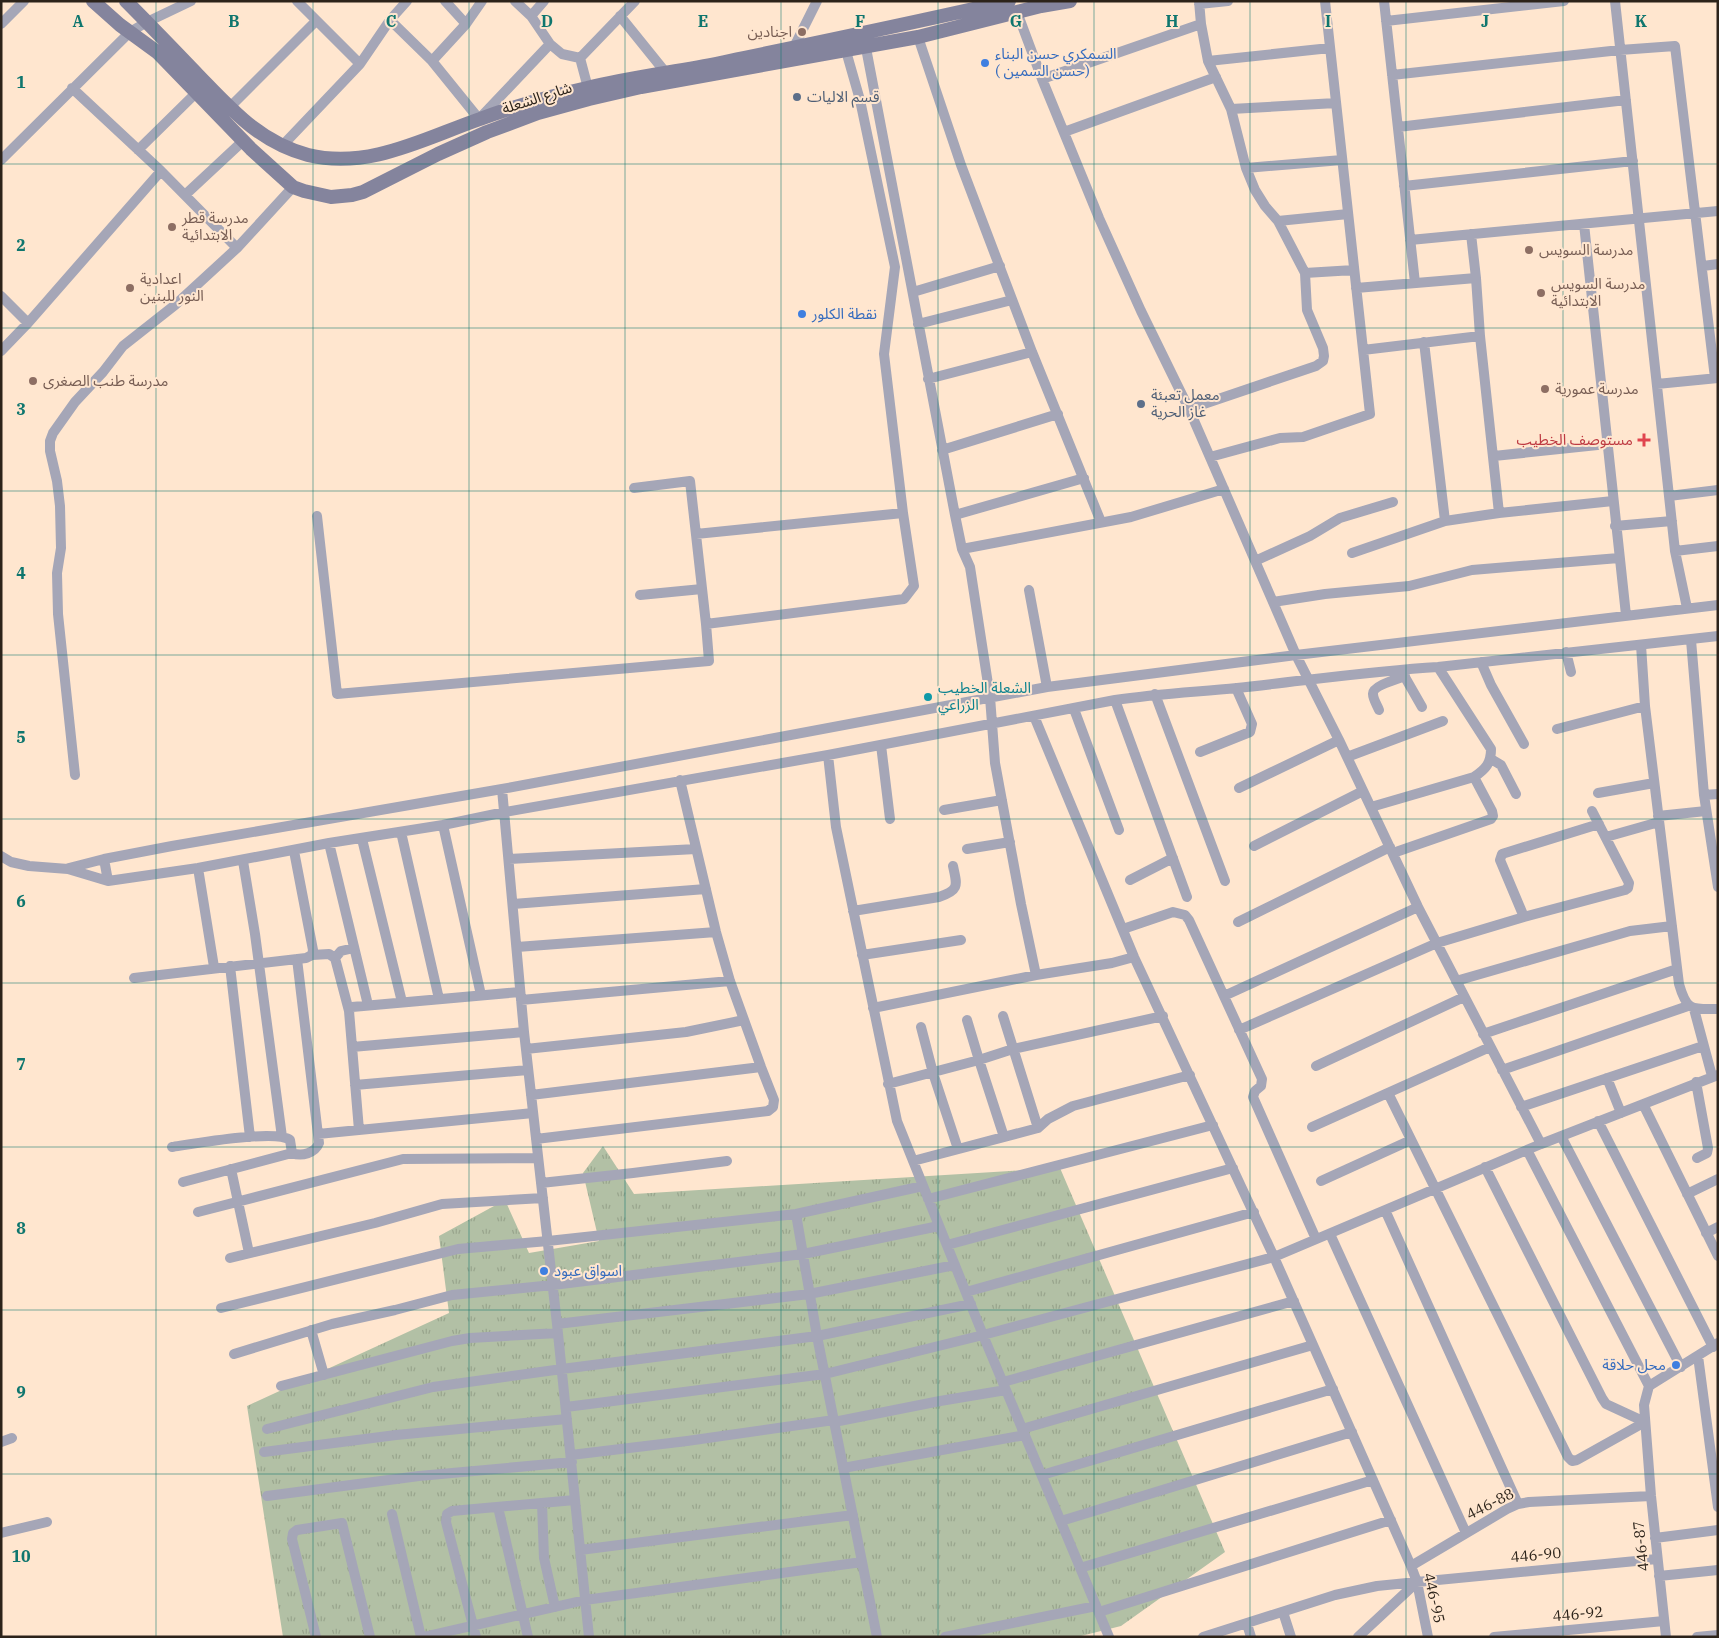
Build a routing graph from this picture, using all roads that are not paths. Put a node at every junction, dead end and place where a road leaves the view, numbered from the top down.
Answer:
1 (24, 1) edge
2 (93, 1) edge
3 (126, 1) edge
4 (191, 1) edge
5 (297, 1) edge
6 (407, 1) edge
7 (445, 1) edge
8 (482, 1) edge
9 (515, 1) edge
10 (544, 1) edge
11 (635, 1) edge
12 (1070, 1) edge
13 (1228, 1) edge
14 (1325, 1) edge
15 (1384, 1) edge
16 (1564, 1) edge
17 (1615, 1) edge
18 (815, 2) edge
19 (1199, 3) edge
20 (1013, 7) edge
21 (136, 12) junction
22 (531, 16) junction
23 (620, 16) junction
24 (390, 20) junction
25 (316, 21) junction
26 (1386, 21) junction
27 (147, 22) junction
28 (1, 24) edge
29 (466, 24) junction
30 (1201, 24) junction
31 (125, 29) junction
32 (918, 37) junction
33 (550, 44) junction
34 (794, 47) junction
35 (866, 48) junction
36 (1330, 48) junction
37 (1620, 50) junction
38 (846, 52) junction
39 (580, 58) junction
40 (1208, 60) junction
41 (432, 61) junction
42 (360, 64) junction
43 (666, 73) junction
44 (1392, 75) junction
45 (1216, 77) junction
46 (1042, 80) junction
47 (72, 88) junction
48 (588, 88) junction
49 (197, 92) junction
50 (1626, 100) junction
51 (1336, 103) junction
52 (229, 108) junction
53 (1231, 109) junction
54 (479, 119) junction
55 (1398, 127) junction
56 (256, 131) junction
57 (1064, 132) junction
58 (243, 141) junction
59 (277, 143) junction
60 (1, 144) edge
61 (138, 150) junction
62 (257, 154) junction
63 (5, 156) edge
64 (1342, 160) junction
65 (1633, 161) junction
66 (1246, 168) junction
67 (161, 171) junction
68 (1404, 186) junction
69 (293, 187) junction
70 (185, 195) junction
71 (1718, 211) edge
72 (1696, 213) junction
73 (1348, 214) junction
74 (1639, 219) junction
75 (1278, 221) junction
76 (1584, 224) junction
77 (1471, 234) junction
78 (1410, 240) junction
79 (237, 248) junction
80 (1718, 264) edge
81 (1000, 266) junction
82 (1703, 266) junction
83 (1354, 270) junction
84 (1305, 273) junction
85 (1476, 278) junction
86 (1415, 284) junction
87 (1356, 288) junction
88 (913, 292) junction
89 (1, 296) edge
90 (1012, 300) junction
91 (1713, 322) edge
92 (28, 323) junction
93 (918, 324) junction
94 (1480, 336) junction
95 (1424, 342) junction
96 (1363, 350) junction
97 (1, 351) edge
98 (1032, 352) junction
99 (1717, 378) edge
100 (928, 379) junction
101 (1657, 384) junction
102 (1189, 409) junction
103 (1058, 414) junction
104 (1607, 444) junction
105 (942, 450) junction
106 (1494, 456) junction
107 (1210, 457) junction
108 (1084, 478) junction
109 (634, 488) dead end
110 (1224, 489) junction
111 (1718, 490) edge
112 (1669, 496) junction
113 (1613, 501) junction
114 (1393, 502) dead end
115 (903, 513) junction
116 (1499, 513) junction
117 (954, 515) junction
118 (317, 516) dead end
119 (1445, 521) junction
120 (1672, 521) junction
121 (1101, 522) junction
122 (1615, 526) junction
123 (696, 534) junction
124 (1718, 546) edge
125 (962, 549) junction
126 (1675, 551) junction
127 (1352, 553) dead end
128 (1619, 558) junction
129 (1256, 561) junction
130 (702, 589) junction
131 (1029, 590) dead end
132 (640, 595) dead end
133 (1273, 602) junction
134 (1718, 605) edge
135 (1687, 608) junction
136 (1626, 615) junction
137 (706, 624) junction
138 (1718, 636) edge
139 (1691, 640) junction
140 (1641, 645) junction
141 (1566, 652) junction
142 (1296, 655) junction
143 (1481, 662) junction
144 (1438, 667) junction
145 (1571, 672) dead end
146 (1402, 673) junction
147 (1307, 679) junction
148 (1047, 687) junction
149 (1236, 688) junction
150 (1155, 694) junction
151 (990, 696) junction
152 (1115, 700) junction
153 (1422, 706) dead end
154 (1645, 706) junction
155 (1074, 709) junction
156 (1379, 710) dead end
157 (1034, 716) junction
158 (1443, 721) dead end
159 (993, 723) junction
160 (1557, 729) dead end
161 (1339, 740) junction
162 (1524, 744) dead end
163 (881, 745) junction
164 (1200, 752) dead end
165 (828, 754) junction
166 (1347, 757) junction
167 (1491, 759) junction
168 (75, 775) dead end
169 (1474, 777) junction
170 (680, 780) junction
171 (1654, 783) junction
172 (1239, 788) dead end
173 (502, 789) junction
174 (1363, 791) junction
175 (1598, 793) dead end
176 (1516, 794) dead end
177 (1718, 794) edge
178 (1704, 795) junction
179 (1002, 800) junction
180 (1371, 807) junction
181 (944, 810) dead end
182 (1592, 811) dead end
183 (1706, 811) junction
184 (505, 812) junction
185 (890, 819) dead end
186 (1658, 819) junction
187 (1599, 824) junction
188 (443, 825) junction
189 (1120, 830) dead end
190 (401, 832) junction
191 (1606, 837) junction
192 (362, 839) junction
193 (1010, 842) junction
194 (329, 843) junction
195 (1254, 846) dead end
196 (696, 849) junction
197 (967, 849) dead end
198 (1391, 850) junction
199 (294, 851) junction
200 (1, 856) edge
201 (1173, 858) junction
202 (104, 859) junction
203 (509, 859) junction
204 (243, 861) junction
205 (954, 866) dead end
206 (198, 868) junction
207 (68, 869) junction
208 (1130, 880) dead end
209 (1225, 881) dead end
210 (108, 882) junction
211 (1718, 887) edge
212 (706, 889) junction
213 (1187, 897) dead end
214 (513, 904) junction
215 (1418, 907) junction
216 (854, 911) junction
217 (1524, 917) junction
218 (1238, 922) dead end
219 (1672, 926) junction
220 (1123, 929) junction
221 (716, 932) junction
222 (961, 940) dead end
223 (1437, 943) junction
224 (517, 947) junction
225 (354, 948) junction
226 (312, 955) junction
227 (862, 955) junction
228 (1134, 957) junction
229 (336, 958) junction
230 (296, 959) junction
231 (259, 963) junction
232 (230, 966) junction
233 (214, 967) junction
234 (1677, 969) junction
235 (1036, 975) junction
236 (134, 978) dead end
237 (730, 981) junction
238 (1456, 981) junction
239 (481, 995) junction
240 (521, 996) junction
241 (1224, 996) junction
242 (1464, 997) junction
243 (439, 999) junction
244 (402, 1002) junction
245 (368, 1005) junction
246 (873, 1008) junction
247 (1691, 1008) junction
248 (1718, 1009) edge
249 (349, 1011) junction
250 (1003, 1016) dead end
251 (1163, 1016) junction
252 (744, 1020) junction
253 (967, 1020) dead end
254 (920, 1027) dead end
255 (1239, 1030) junction
256 (524, 1032) junction
257 (1483, 1034) junction
258 (1703, 1046) junction
259 (352, 1047) junction
260 (1490, 1047) junction
261 (1013, 1049) junction
262 (526, 1050) junction
263 (979, 1060) junction
264 (1316, 1066) dead end
265 (761, 1067) junction
266 (528, 1070) junction
267 (1502, 1070) junction
268 (933, 1073) junction
269 (1190, 1075) junction
270 (1715, 1075) edge
271 (1607, 1078) junction
272 (1696, 1082) junction
273 (888, 1084) junction
274 (355, 1086) junction
275 (1388, 1093) junction
276 (531, 1095) junction
277 (1642, 1104) junction
278 (1522, 1107) junction
279 (1621, 1112) junction
280 (533, 1113) junction
281 (1598, 1121) junction
282 (1213, 1125) junction
283 (1312, 1127) dead end
284 (1038, 1128) junction
285 (359, 1130) junction
286 (318, 1134) junction
287 (282, 1136) junction
288 (1561, 1136) junction
289 (250, 1137) junction
290 (1004, 1137) junction
291 (536, 1139) junction
292 (1411, 1140) junction
293 (1541, 1144) junction
294 (172, 1147) dead end
295 (958, 1149) junction
296 (1527, 1150) junction
297 (292, 1153) junction
298 (538, 1158) junction
299 (1697, 1158) dead end
300 (727, 1161) dead end
301 (913, 1161) junction
302 (1233, 1168) junction
303 (1485, 1168) junction
304 (231, 1169) junction
305 (1718, 1179) edge
306 (1322, 1181) dead end
307 (183, 1182) dead end
308 (541, 1183) junction
309 (923, 1186) junction
310 (1435, 1189) junction
311 (1687, 1194) junction
312 (543, 1198) junction
313 (928, 1199) junction
314 (239, 1201) junction
315 (1385, 1210) junction
316 (198, 1212) dead end
317 (1254, 1212) junction
318 (796, 1214) junction
319 (939, 1226) junction
320 (1718, 1227) edge
321 (1706, 1233) junction
322 (1330, 1234) junction
323 (1316, 1239) junction
324 (548, 1241) junction
325 (947, 1245) junction
326 (249, 1253) junction
327 (803, 1254) junction
328 (1718, 1256) edge
329 (1274, 1257) junction
330 (230, 1258) dead end
331 (955, 1265) junction
332 (553, 1285) junction
333 (966, 1292) junction
334 (809, 1294) junction
335 (1294, 1301) junction
336 (971, 1304) junction
337 (221, 1308) dead end
338 (557, 1328) junction
339 (311, 1330) junction
340 (817, 1336) junction
341 (984, 1336) junction
342 (1313, 1345) junction
343 (1716, 1345) edge
344 (234, 1354) dead end
345 (1698, 1356) junction
346 (1681, 1366) junction
347 (562, 1368) junction
348 (825, 1374) junction
349 (324, 1375) junction
350 (281, 1386) dead end
351 (1004, 1386) junction
352 (1649, 1386) junction
353 (1333, 1389) junction
354 (566, 1407) junction
355 (567, 1419) junction
356 (834, 1421) junction
357 (1646, 1422) junction
358 (266, 1429) dead end
359 (1024, 1432) junction
360 (1352, 1432) junction
361 (12, 1438) dead end
362 (1, 1442) edge
363 (264, 1452) dead end
364 (571, 1458) junction
365 (843, 1468) junction
366 (1042, 1475) junction
367 (1373, 1480) junction
368 (266, 1496) dead end
369 (1651, 1496) junction
370 (575, 1500) junction
371 (542, 1503) junction
372 (1518, 1504) junction
373 (498, 1507) junction
374 (1718, 1507) edge
375 (392, 1514) dead end
376 (853, 1515) junction
377 (1061, 1520) junction
378 (1391, 1520) junction
379 (47, 1522) dead end
380 (1718, 1530) edge
381 (1, 1533) edge
382 (1466, 1533) junction
383 (1655, 1538) junction
384 (580, 1550) junction
385 (1658, 1559) junction
386 (862, 1562) junction
387 (1411, 1566) junction
388 (1080, 1568) junction
389 (1718, 1570) edge
390 (1659, 1576) junction
391 (1417, 1582) junction
392 (585, 1600) junction
393 (555, 1606) junction
394 (1098, 1609) junction
395 (1283, 1612) junction
396 (522, 1614) junction
397 (1664, 1621) junction
398 (1247, 1624) junction
399 (473, 1625) junction
400 (986, 1633) edge
401 (1718, 1635) edge
402 (316, 1637) edge
403 (370, 1637) edge
404 (422, 1637) edge
405 (476, 1637) edge
406 (528, 1637) edge
407 (589, 1637) edge
408 (877, 1637) edge
409 (945, 1637) edge
410 (1109, 1637) edge
411 (1203, 1637) edge
412 (1251, 1637) edge
413 (1291, 1637) edge
414 (1358, 1637) edge
415 (1428, 1637) edge
416 (1494, 1637) edge
417 (1666, 1637) edge
418 (1697, 1637) edge

1 - 28 street
2 - 31 main road, شارع الشعلة
3 - 21 main road, شارع الشعلة
4 - 27 street
5 - 25 street
6 - 24 street
7 - 29 street
8 - 29 street
9 - 22 street
10 - 22 street
11 - 23 street
12 - 20 main road, شارع الشعلة
13 - 19 street
14 - 36 street
15 - 26 street
16 - 26 street
17 - 37 street
18 - 34 street
19 - 30 street
20 - 32 main road, شارع الشعلة
20 - 34 main road, شارع الشعلة
20 - 46 street
21 - 27 main road, شارع الشعلة
21 - 31 main road
22 - 33 street
23 - 39 street
23 - 43 street
24 - 41 street
24 - 42 street
25 - 42 street
25 - 52 street
26 - 44 street
27 - 31 street
27 - 52 main road, شارع الشعلة
29 - 41 street
30 - 40 street
30 - 46 street
31 - 47 street
31 - 49 main road, شارع الشعلة
32 - 35 main road, شارع الشعلة
32 - 81 street
33 - 39 street
33 - 54 street
34 - 43 main road, شارع الشعلة
35 - 38 main road, شارع الشعلة
35 - 88 street
36 - 40 street
36 - 51 street
37 - 44 street
37 - 50 street
37 - 72 street
38 - 69 main road, شارع الشعلة
38 - 115 street
39 - 48 street
40 - 45 street
41 - 54 street
42 - 59 street
43 - 48 main road, شارع الشعلة
44 - 55 street
45 - 53 street
45 - 57 street
46 - 57 street
47 - 61 street
47 - 63 street
48 - 54 main road, شارع الشعلة
49 - 58 main road, شارع الشعلة
49 - 61 street
50 - 55 street
50 - 65 street
51 - 53 street
51 - 64 street
52 - 56 main road, شارع الشعلة
53 - 66 street
54 - 59 main road, شارع الشعلة
55 - 68 street
56 - 58 main road
56 - 59 main road, شارع الشعلة
57 - 102 street
58 - 62 main road, شارع الشعلة
58 - 70 street
59 - 62 main road
60 - 63 street
61 - 67 street
62 - 69 main road, شارع الشعلة
64 - 66 street
64 - 73 street
65 - 68 street
65 - 74 street
66 - 75 street
67 - 70 street
67 - 92 street
68 - 78 street
69 - 79 street
70 - 79 street
71 - 72 street
72 - 74 street
72 - 82 street
73 - 75 street
73 - 83 street
74 - 76 street
74 - 101 street
75 - 84 street
76 - 77 street
76 - 104 street
77 - 78 street
77 - 85 street
78 - 86 street
79 - 168 street
80 - 82 street
81 - 88 street
81 - 90 street
82 - 91 street
83 - 84 street
83 - 87 street
84 - 102 street
85 - 86 street
85 - 94 street
86 - 87 street
87 - 96 street
88 - 93 street
89 - 92 street
90 - 93 street
90 - 98 street
91 - 99 street
92 - 97 street
93 - 100 street
94 - 95 street
94 - 106 street
95 - 96 street
95 - 119 street
96 - 107 street
98 - 100 street
98 - 103 street
99 - 101 street
100 - 105 street
101 - 112 street
102 - 107 street
103 - 105 street
103 - 108 street
104 - 106 street
104 - 113 street
105 - 117 street
106 - 116 street
107 - 110 street
108 - 117 street
108 - 121 street
109 - 123 street
110 - 121 street
110 - 129 street
111 - 112 street
112 - 120 street
113 - 116 street
113 - 122 street
114 - 129 street
115 - 123 street
115 - 137 street
116 - 119 street
117 - 125 street
118 - 137 street
119 - 127 street
120 - 122 street
120 - 126 street
121 - 125 street
122 - 128 street
123 - 130 street
124 - 126 street
125 - 151 street
126 - 135 street
128 - 133 street
128 - 136 street
129 - 133 street
130 - 132 street
130 - 137 street
131 - 148 street
133 - 142 street
134 - 135 street
135 - 136 street
136 - 142 street
138 - 139 street
139 - 140 street
139 - 178 street
140 - 141 street
140 - 154 street
141 - 143 street
141 - 145 street
142 - 147 street
142 - 148 street
143 - 144 street
143 - 162 street
144 - 146 street
144 - 167 street
146 - 147 street
146 - 153 street
146 - 156 street
147 - 149 street
147 - 161 street
148 - 151 street
149 - 150 street
149 - 164 street
150 - 152 street
150 - 209 street
151 - 159 street
151 - 173 street
152 - 155 street
152 - 201 street
154 - 160 street
154 - 171 street
155 - 157 street
155 - 189 street
157 - 159 street
157 - 220 street, 446-95
158 - 166 street
159 - 163 street
159 - 179 street
161 - 166 street
161 - 172 street
163 - 165 street
163 - 185 street
165 - 170 street
165 - 216 street
166 - 174 street
167 - 169 street
167 - 176 street
169 - 180 street
169 - 198 street
170 - 184 street
170 - 196 street
171 - 175 street
171 - 186 street
173 - 184 street
173 - 202 street
174 - 180 street
174 - 195 street
177 - 178 street
178 - 183 street
179 - 181 street
179 - 193 street
180 - 198 street
182 - 187 street
183 - 186 street
183 - 211 street
184 - 188 street
184 - 203 street
186 - 191 street
186 - 219 street
187 - 191 street
187 - 217 street
188 - 190 street
188 - 239 street
190 - 192 street
190 - 243 street
191 - 217 street
192 - 194 street
192 - 244 street
193 - 197 street
193 - 235 street
194 - 199 street
194 - 225 street
196 - 203 street
196 - 212 street
198 - 215 street
198 - 218 street
199 - 204 street
199 - 226 street
200 - 207 street
201 - 208 street
201 - 213 street
202 - 207 street
202 - 210 street
203 - 214 street
204 - 206 street
204 - 231 street
205 - 216 street
206 - 210 street
206 - 233 street
207 - 210 street
212 - 214 street
212 - 221 street
214 - 224 street
215 - 223 street
215 - 241 street
216 - 227 street
217 - 223 street
219 - 234 street
219 - 238 street
220 - 228 street, 446-95
220 - 241 street
221 - 224 street
221 - 237 street
222 - 227 street
223 - 238 street
223 - 255 street
224 - 240 street
225 - 229 street
225 - 245 street
226 - 229 street
226 - 230 street
227 - 246 street
228 - 235 street
228 - 251 street, 446-95
229 - 249 street
230 - 231 street
230 - 286 street
231 - 232 street
231 - 287 street
232 - 233 street
232 - 289 street
233 - 236 street
234 - 247 street
234 - 257 street
235 - 246 street
237 - 240 street
237 - 252 street
238 - 242 street
239 - 240 street
239 - 243 street
240 - 256 street
241 - 255 street
242 - 257 street
242 - 264 street
243 - 244 street
244 - 245 street
245 - 249 street
246 - 273 street
247 - 248 street
247 - 258 street
247 - 267 street
249 - 259 street
250 - 261 street
251 - 261 street
251 - 269 street, 446-95
252 - 262 street
252 - 265 street
253 - 263 street
254 - 268 street
255 - 323 street
256 - 259 street
256 - 262 street
257 - 260 street
258 - 270 street
258 - 271 street
259 - 274 street
260 - 267 street
260 - 275 street
261 - 263 street
261 - 284 street
262 - 266 street
263 - 268 street
263 - 290 street
265 - 276 street
265 - 291 street
266 - 274 street
266 - 276 street
267 - 278 street
268 - 273 street
268 - 295 street
269 - 282 street, 446-95
269 - 284 street
270 - 272 street
271 - 278 street
271 - 279 street
272 - 277 street
272 - 299 street
273 - 301 street
274 - 285 street
275 - 283 street
275 - 292 street
276 - 280 street
277 - 279 street
277 - 311 street
278 - 293 street
279 - 281 street
280 - 285 street
280 - 291 street
281 - 288 street
281 - 343 street
282 - 302 street, 446-95
282 - 313 street
284 - 290 street
285 - 286 street
286 - 297 street
287 - 289 street
287 - 297 street
288 - 293 street
288 - 346 street
289 - 294 street
290 - 295 street
291 - 298 street
292 - 306 street
292 - 310 street
293 - 296 street
295 - 301 street
296 - 303 street
296 - 352 street
297 - 304 street
298 - 308 street
298 - 314 street
300 - 308 street
301 - 309 street
302 - 317 street, 446-95
302 - 325 street
303 - 310 street
303 - 357 street
304 - 307 street
304 - 314 street
305 - 311 street
308 - 312 street
309 - 313 street
309 - 318 street
310 - 315 street
310 - 357 street
311 - 321 street
312 - 324 street
312 - 326 street
313 - 319 street
314 - 316 street
314 - 326 street
315 - 322 street
315 - 372 street
317 - 329 street, 446-95
317 - 333 street
318 - 324 street
318 - 327 street
319 - 325 street
319 - 327 street
320 - 321 street
321 - 328 street
322 - 323 street
322 - 382 street
323 - 329 street
324 - 332 street
324 - 337 street
325 - 331 street
326 - 330 street
327 - 332 street
327 - 334 street
329 - 335 street, 446-95
329 - 341 street
331 - 333 street
331 - 334 street
332 - 338 street
332 - 339 street
333 - 336 street
334 - 338 street
334 - 340 street
335 - 342 street, 446-95
335 - 351 street
336 - 340 street
336 - 341 street
338 - 347 street
338 - 349 street
339 - 344 street
339 - 349 street
340 - 347 street
340 - 348 street
341 - 348 street
341 - 351 street
342 - 353 street, 446-95
342 - 359 street
343 - 345 street
345 - 346 street
345 - 374 street
346 - 352 street
347 - 354 street
347 - 358 street
348 - 354 street
348 - 356 street
349 - 350 street
351 - 356 street
351 - 359 street
352 - 357 street, 446-87
353 - 360 street, 446-95
353 - 366 street
354 - 355 street
355 - 363 street
355 - 364 street
356 - 364 street
356 - 365 street
357 - 369 street, 446-87
359 - 365 street
359 - 366 street
360 - 367 street, 446-95
360 - 377 street
361 - 362 street
364 - 368 street
364 - 370 street
365 - 376 street
366 - 377 street
367 - 378 street, 446-95
367 - 388 street
369 - 372 street, 446-88
369 - 383 street, 446-87
370 - 371 street
370 - 384 street
371 - 373 street
371 - 393 street
372 - 382 street, 446-88
373 - 396 street
373 - 399 street
375 - 404 street
376 - 384 street
376 - 386 street
377 - 388 street
378 - 387 street, 446-95
378 - 394 street
379 - 381 street
380 - 383 street
382 - 387 street, 446-88
383 - 385 street, 446-87
384 - 392 street
385 - 390 street, 446-87
385 - 391 street, 446-90
386 - 392 street
386 - 408 street
387 - 391 street, 446-95
388 - 394 street
389 - 390 street
390 - 397 street, 446-87
391 - 395 street, 446-90
391 - 414 street
391 - 415 street, 446-95
392 - 393 street
392 - 407 street
393 - 396 street
394 - 400 street
394 - 410 street
395 - 398 street, 446-90
395 - 413 street
396 - 399 street
396 - 406 street
397 - 416 street, 446-92
397 - 417 street, 446-87
398 - 411 street, 446-90
398 - 412 street
399 - 404 street
399 - 405 street
400 - 409 street
401 - 418 street
402 - 403 street

